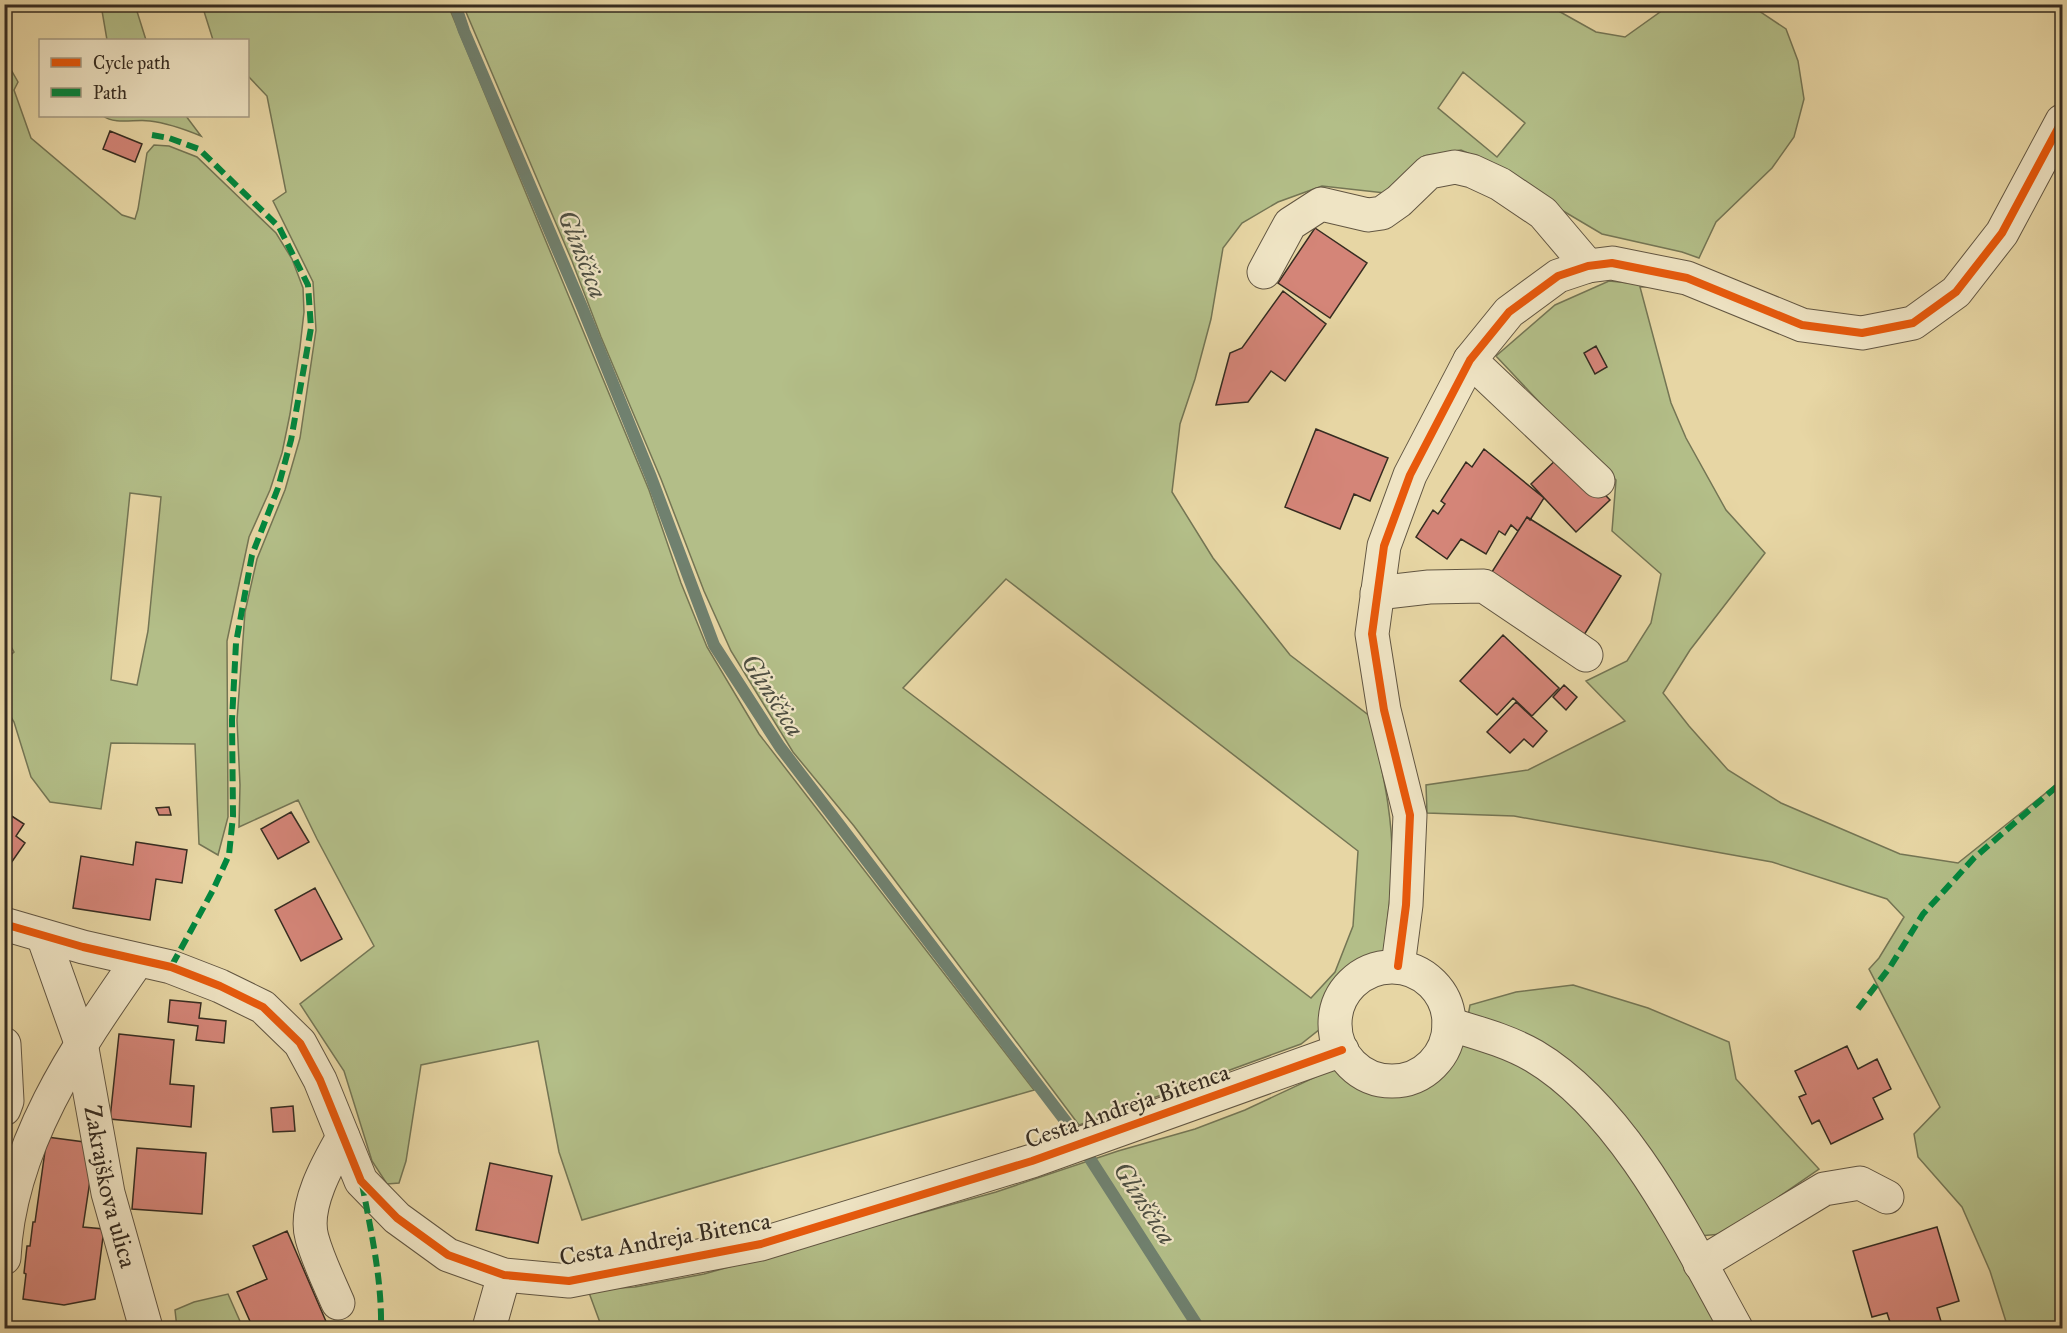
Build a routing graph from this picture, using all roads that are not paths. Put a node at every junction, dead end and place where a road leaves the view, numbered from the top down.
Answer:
1 (2062, 121) edge
2 (1588, 266) junction
3 (1264, 272) dead end
4 (1470, 360) junction
5 (1598, 481) dead end
6 (1377, 593) junction
7 (1586, 655) dead end
8 (4, 924) edge
9 (43, 936) junction
10 (138, 960) junction
11 (1398, 966) junction
12 (1449, 1024) junction
13 (81, 1043) junction
14 (4, 1044) edge
15 (1342, 1050) junction
16 (4, 1109) edge
17 (343, 1137) junction
18 (1887, 1197) dead end
19 (4, 1258) edge
20 (1700, 1264) junction
21 (504, 1275) junction
22 (338, 1304) dead end
23 (146, 1329) edge
24 (489, 1329) edge
25 (1736, 1329) edge

1 - 2 street
2 - 3 street
2 - 4 street
4 - 5 street
4 - 6 street
6 - 7 street
6 - 11 street
8 - 9 street, Cesta Andreja Bitenca
9 - 10 street, Cesta Andreja Bitenca
9 - 13 street, Zakrajškova ulica
10 - 13 street
10 - 17 street, Cesta Andreja Bitenca
11 - 12 street
11 - 15 street
12 - 15 street
12 - 20 street
13 - 19 street
13 - 23 street, Zakrajškova ulica
14 - 16 street
15 - 21 street, Cesta Andreja Bitenca
17 - 21 street, Cesta Andreja Bitenca
17 - 22 street
18 - 20 street
20 - 25 street
21 - 24 street

